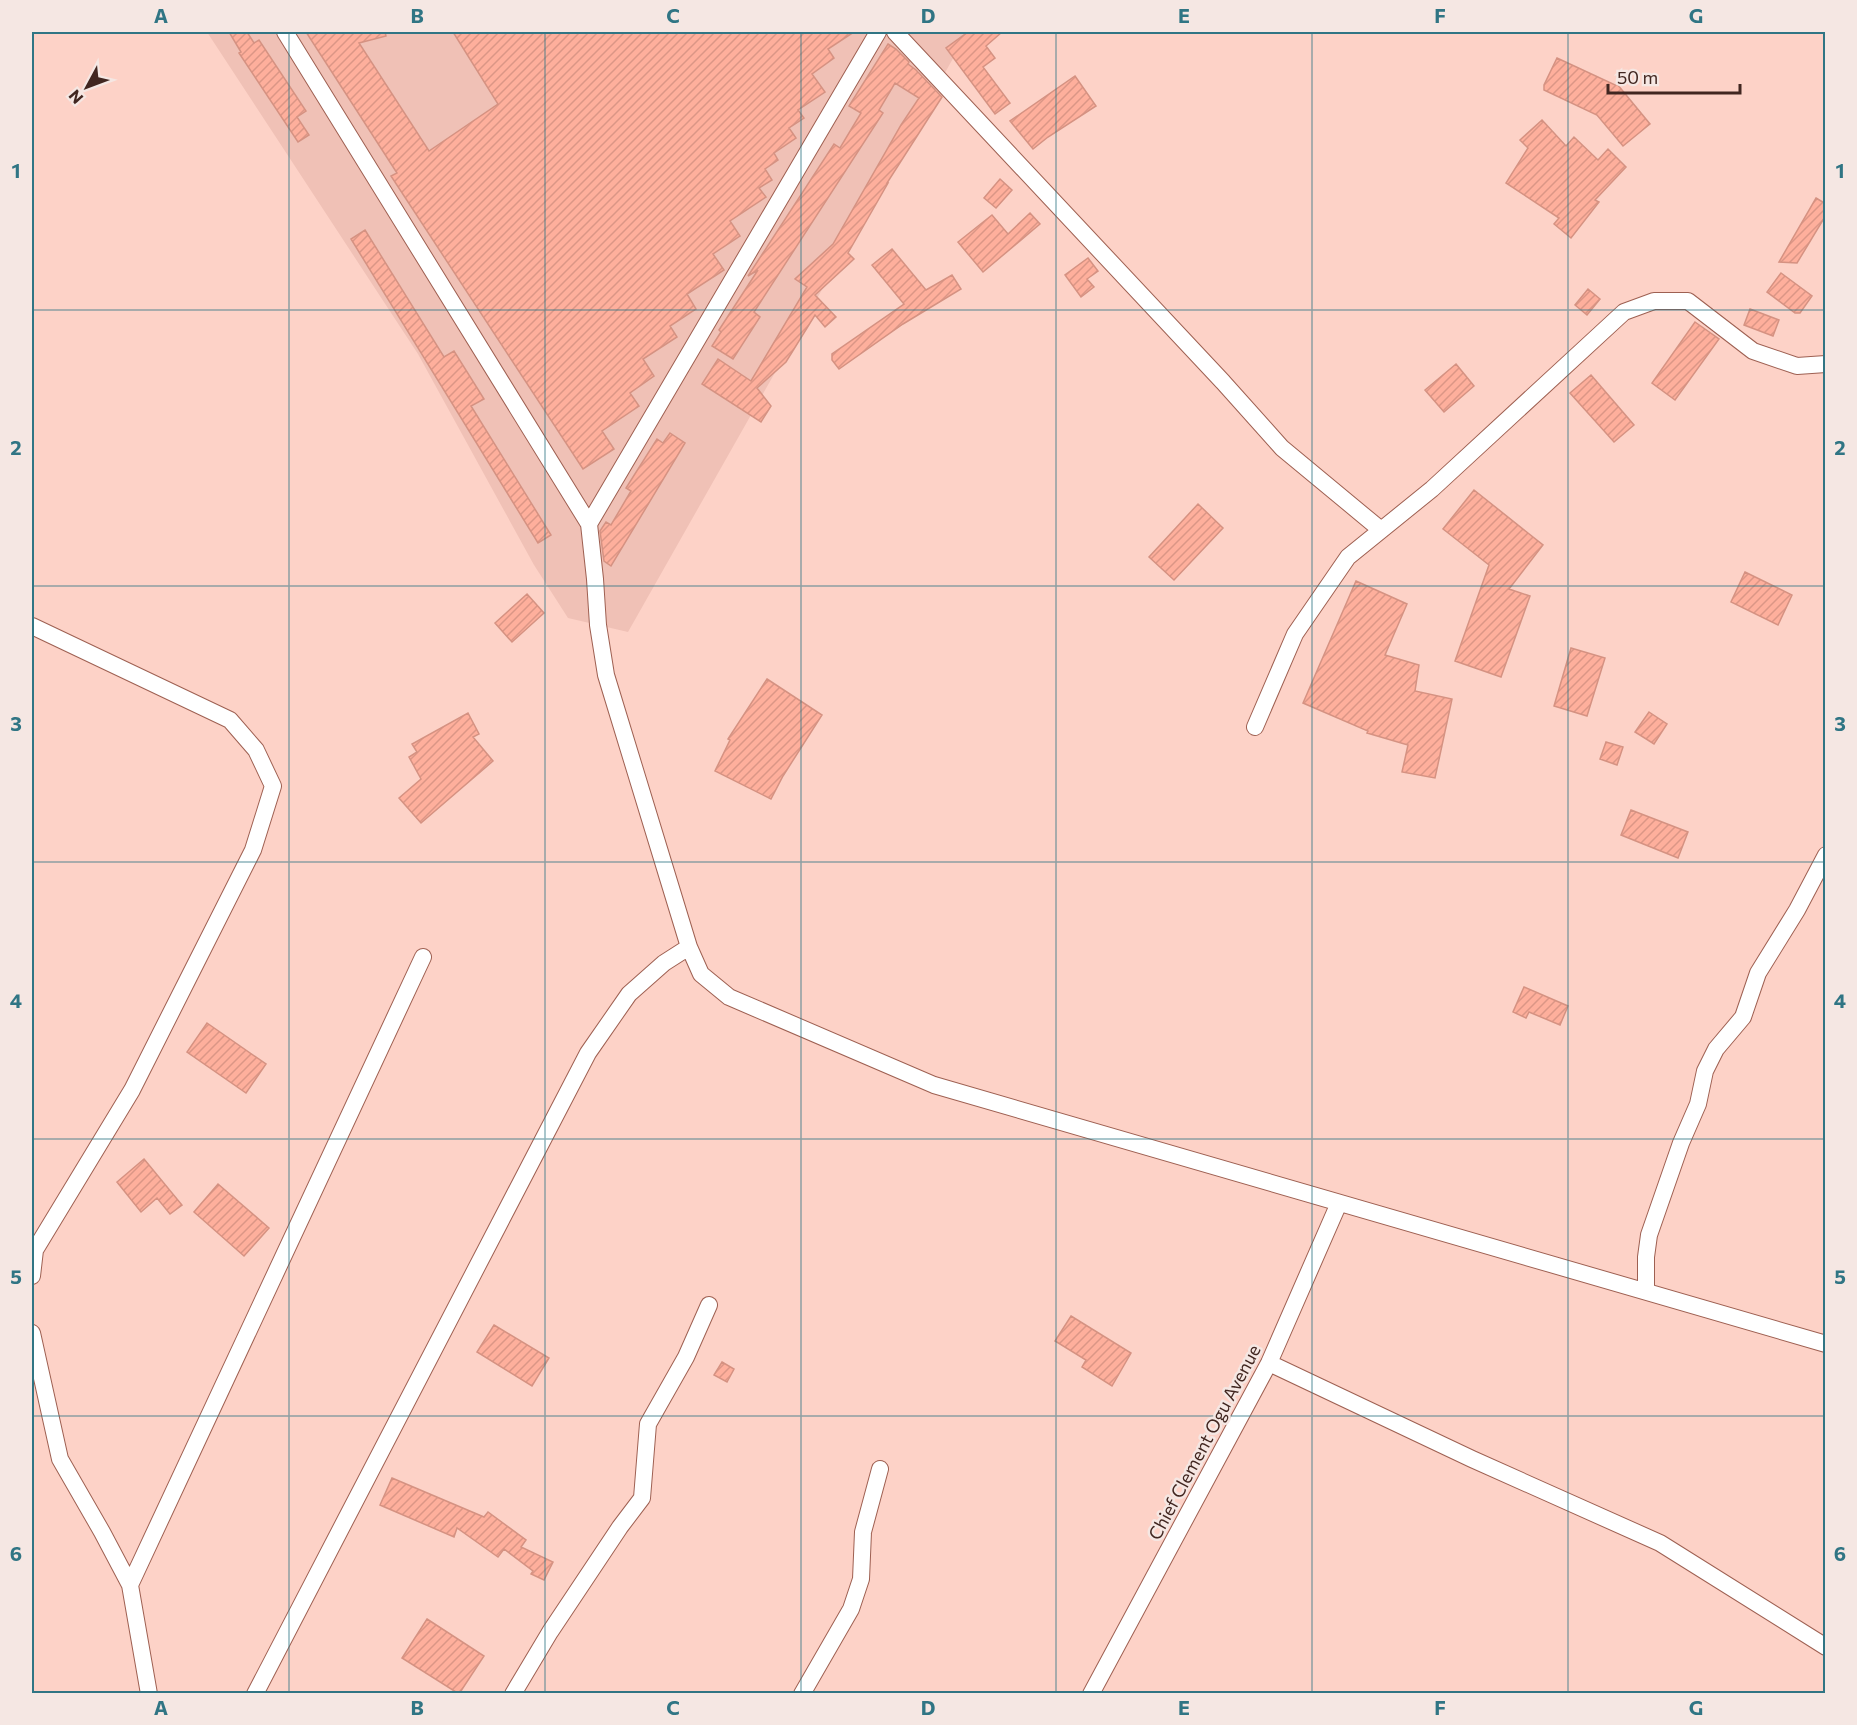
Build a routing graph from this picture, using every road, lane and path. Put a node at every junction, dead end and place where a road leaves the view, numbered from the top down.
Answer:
1 (285, 32) edge
2 (879, 32) edge
3 (895, 32) edge
4 (1826, 364) edge
5 (589, 524) junction
6 (1381, 530) junction
7 (32, 626) edge
8 (1254, 727) dead end
9 (1826, 855) edge
10 (689, 947) junction
11 (423, 957) dead end
12 (1339, 1203) junction
13 (32, 1276) edge
14 (1646, 1291) junction
15 (709, 1305) dead end
16 (32, 1333) edge
17 (1826, 1344) edge
18 (1269, 1363) junction
19 (880, 1469) dead end
20 (130, 1585) junction
21 (1826, 1647) edge
22 (149, 1694) edge
23 (255, 1694) edge
24 (513, 1694) edge
25 (802, 1694) edge
26 (1091, 1694) edge

1 - 5 street
2 - 5 street
3 - 6 street
4 - 6 street
5 - 10 street
6 - 8 street
7 - 13 street
9 - 14 street
10 - 12 street
10 - 23 street
11 - 20 street
12 - 14 street
12 - 18 street, Chief Clement Ogu Avenue
14 - 17 street
15 - 24 street
16 - 20 street
18 - 21 street
18 - 26 street, Chief Clement Ogu Avenue
19 - 25 street
20 - 22 street

